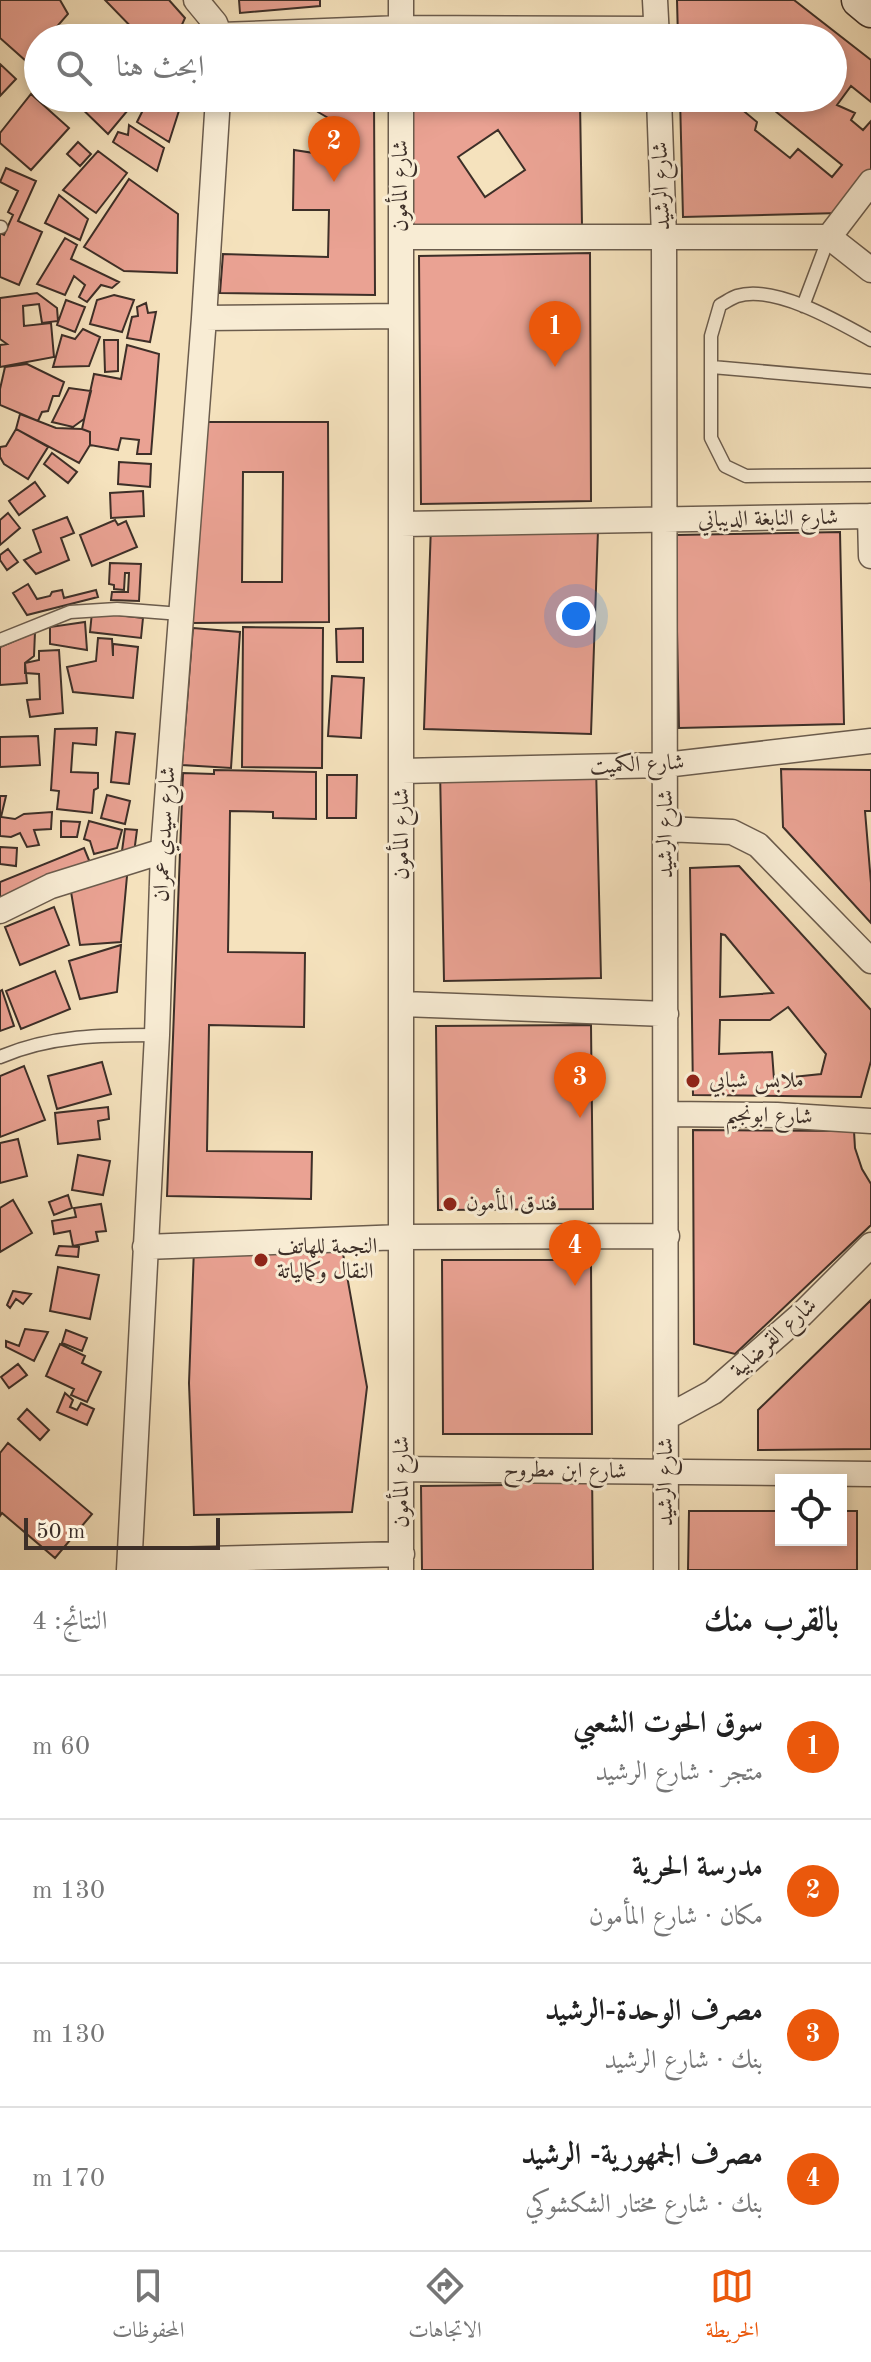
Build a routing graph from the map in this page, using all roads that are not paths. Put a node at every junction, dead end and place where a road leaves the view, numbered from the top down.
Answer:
1 (196, 0) edge
2 (401, 0) edge
3 (655, 0) edge
4 (859, 0) edge
5 (871, 10) edge
6 (215, 24) edge
7 (401, 24) edge
8 (656, 24) edge
9 (217, 112) edge
10 (401, 112) edge
11 (660, 112) edge
12 (871, 182) edge
13 (401, 237) junction
14 (664, 237) junction
15 (829, 237) junction
16 (871, 270) edge
17 (803, 306) junction
18 (401, 316) junction
19 (204, 318) junction
20 (871, 340) edge
21 (712, 367) junction
22 (871, 381) edge
23 (871, 475) edge
24 (870, 516) edge
25 (665, 521) junction
26 (401, 524) junction
27 (871, 556) edge
28 (181, 614) junction
29 (0, 640) edge
30 (871, 741) edge
31 (665, 765) junction
32 (402, 771) junction
33 (666, 829) junction
34 (163, 851) junction
35 (0, 911) edge
36 (871, 961) edge
37 (403, 1004) junction
38 (666, 1014) junction
39 (157, 1035) junction
40 (0, 1057) edge
41 (666, 1114) junction
42 (871, 1121) edge
43 (667, 1236) junction
44 (402, 1237) junction
45 (871, 1245) edge
46 (145, 1247) junction
47 (667, 1417) junction
48 (402, 1469) junction
49 (667, 1472) junction
50 (871, 1474) edge
51 (402, 1562) edge
52 (235, 1564) edge
53 (129, 1566) edge
54 (666, 1570) edge

1 - 6 street
2 - 7 street
3 - 8 street
4 - 5 main road
9 - 19 street, شارع سيدي عمران
10 - 13 street, شارع المأمون
11 - 14 street, شارع الرشيد
12 - 15 street
13 - 14 street
13 - 18 street, شارع المأمون
14 - 15 street
14 - 25 street, شارع الرشيد
15 - 16 street
15 - 17 lane
17 - 20 lane
17 - 21 lane
18 - 19 street
18 - 26 street, شارع المأمون
19 - 28 street, شارع سيدي عمران
21 - 22 lane
21 - 23 lane
24 - 25 street, شارع النابغة الديباني
24 - 27 street
25 - 26 street, شارع النابغة الديباني
25 - 31 street, شارع الرشيد
26 - 32 street, شارع المأمون
28 - 29 lane
28 - 34 street, شارع سيدي عمران
30 - 31 street, شارع الكميت
31 - 32 street, شارع الكميت
31 - 33 street, شارع الرشيد
32 - 37 street, شارع المأمون
33 - 36 street
33 - 38 street, شارع الرشيد
34 - 35 street
34 - 39 street, شارع سيدي عمران
37 - 38 street
37 - 44 street, شارع المأمون
38 - 41 street, شارع الرشيد
39 - 40 lane
39 - 46 street, شارع سيدي عمران
41 - 42 street, شارع ابونجيم
41 - 43 street, شارع الرشيد
43 - 44 street
43 - 47 street, شارع الرشيد
44 - 46 street
44 - 48 street, شارع المأمون
45 - 47 street, شارع القرضابية
46 - 53 street, شارع سيدي عمران
47 - 49 street, شارع الرشيد
48 - 49 street, شارع ابن مطروح
48 - 51 street, شارع المأمون
49 - 50 street, شارع ابن مطروح
49 - 54 street, شارع الرشيد
51 - 52 street
52 - 53 street

